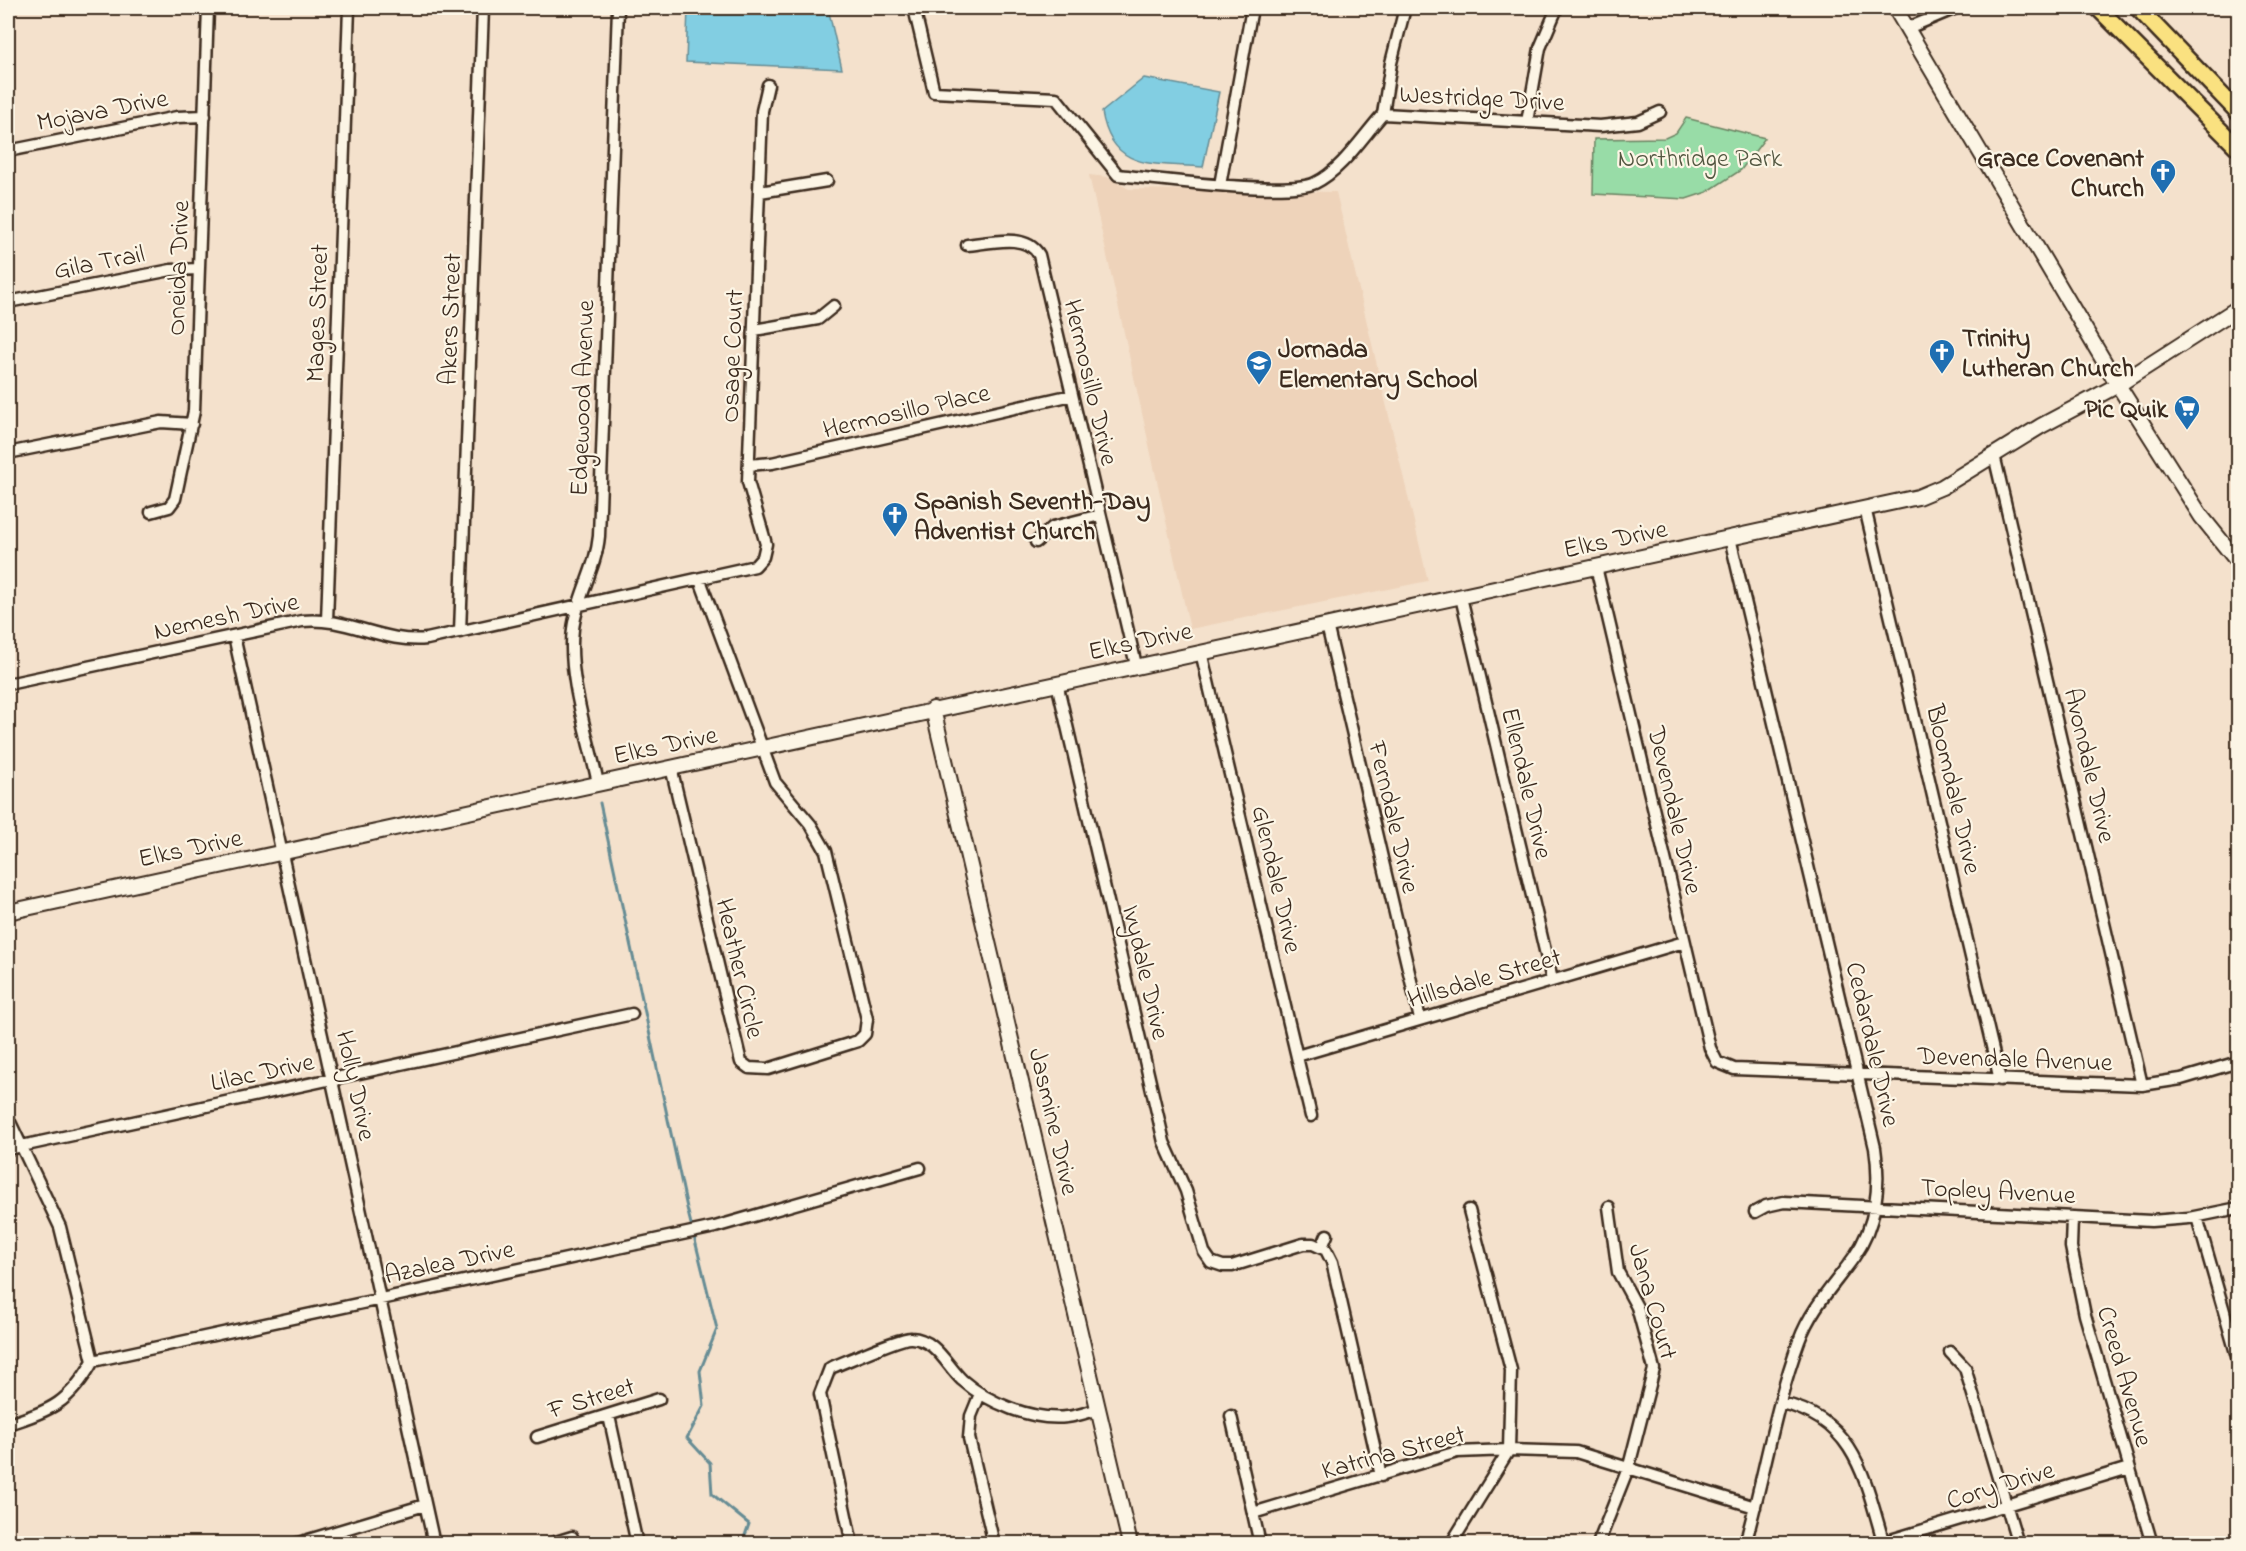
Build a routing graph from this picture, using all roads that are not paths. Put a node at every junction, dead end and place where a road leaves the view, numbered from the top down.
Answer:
1 (208, 8) edge
2 (350, 8) edge
3 (483, 8) edge
4 (618, 8) edge
5 (914, 8) edge
6 (1252, 8) edge
7 (1405, 8) edge
8 (1557, 8) edge
9 (1895, 8) edge
10 (1956, 8) edge
11 (2098, 8) edge
12 (2138, 8) edge
13 (1908, 28) junction
14 (768, 85) dead end
15 (1660, 112) dead end
16 (2238, 112) edge
17 (1383, 114) junction
18 (205, 116) junction
19 (1527, 122) junction
20 (2238, 148) edge
21 (8, 151) edge
22 (826, 181) dead end
23 (1220, 185) junction
24 (760, 192) junction
25 (967, 245) dead end
26 (199, 269) junction
27 (8, 302) edge
28 (834, 306) dead end
29 (2238, 308) edge
30 (754, 330) junction
31 (2118, 385) junction
32 (1072, 395) junction
33 (192, 424) junction
34 (8, 453) edge
35 (1994, 455) junction
36 (749, 465) junction
37 (1865, 508) junction
38 (151, 512) dead end
39 (1100, 515) junction
40 (1730, 538) junction
41 (1036, 542) dead end
42 (2238, 562) edge
43 (1596, 567) junction
44 (700, 580) junction
45 (1461, 597) junction
46 (578, 606) junction
47 (327, 621) junction
48 (1327, 625) junction
49 (460, 632) junction
50 (234, 636) junction
51 (1201, 652) junction
52 (1136, 665) junction
53 (1056, 683) junction
54 (8, 684) edge
55 (933, 709) junction
56 (762, 747) junction
57 (671, 767) junction
58 (598, 783) junction
59 (282, 851) junction
60 (8, 912) edge
61 (1684, 942) junction
62 (1552, 980) junction
63 (632, 1014) dead end
64 (1420, 1019) junction
65 (1297, 1056) junction
66 (1718, 1062) joint
67 (2238, 1062) edge
68 (1857, 1074) junction
69 (332, 1078) junction
70 (2000, 1080) junction
71 (2142, 1085) junction
72 (1311, 1116) dead end
73 (8, 1118) edge
74 (20, 1146) junction
75 (8, 1149) edge
76 (920, 1168) dead end
77 (1875, 1206) junction
78 (1609, 1207) dead end
79 (2238, 1208) edge
80 (1468, 1210) dead end
81 (1755, 1212) dead end
82 (2197, 1217) junction
83 (2072, 1218) junction
84 (1327, 1235) dead end
85 (1322, 1247) junction
86 (380, 1299) junction
87 (1950, 1352) dead end
88 (2238, 1360) edge
89 (93, 1361) junction
90 (980, 1394) junction
91 (659, 1399) dead end
92 (1781, 1403) junction
93 (1098, 1409) junction
94 (609, 1416) junction
95 (1231, 1416) dead end
96 (8, 1424) edge
97 (537, 1437) dead end
98 (1509, 1450) junction
99 (1629, 1466) junction
100 (2129, 1468) junction
101 (1381, 1476) junction
102 (425, 1505) junction
103 (2007, 1506) junction
104 (1755, 1507) junction
105 (1253, 1513) junction
106 (572, 1537) dead end
107 (1884, 1543) edge
108 (295, 1544) edge
109 (434, 1544) edge
110 (549, 1544) edge
111 (637, 1544) edge
112 (852, 1544) edge
113 (994, 1544) edge
114 (1130, 1544) edge
115 (1260, 1544) edge
116 (1451, 1544) edge
117 (1598, 1544) edge
118 (1745, 1544) edge
119 (2018, 1544) edge
120 (2152, 1544) edge

1 - 18 street, Oneida Drive
2 - 47 street, Mages Street
3 - 49 street, Akers Street
4 - 46 street, Edgewood Avenue
5 - 23 street, Westridge Drive
6 - 23 street
7 - 17 street
8 - 19 street
9 - 13 main road
10 - 13 street
11 - 20 main road
12 - 16 main road
13 - 31 main road
14 - 24 street, Osage Court
15 - 19 street, Westridge Drive
17 - 19 street, Westridge Drive
17 - 23 street, Westridge Drive
18 - 21 street, Mojava Drive
18 - 26 street, Oneida Drive
22 - 24 street
24 - 30 street, Osage Court
25 - 32 street, Hermosillo Drive
26 - 27 street, Gila Trail
26 - 33 street, Oneida Drive
28 - 30 street
29 - 31 main road, Elks Drive
30 - 36 street, Osage Court
31 - 35 main road, Elks Drive
31 - 42 main road
32 - 36 street, Hermosillo Place
32 - 39 street, Hermosillo Drive
33 - 34 street
33 - 38 street, Oneida Drive
35 - 37 main road, Elks Drive
35 - 71 street, Avondale Drive
36 - 44 street, Osage Court
37 - 40 main road, Elks Drive
37 - 70 street, Bloomdale Drive
39 - 41 street
39 - 52 street, Hermosillo Drive
40 - 43 main road, Elks Drive
40 - 68 street, Cedardale Drive
43 - 45 main road, Elks Drive
43 - 61 street, Devendale Drive
44 - 46 street, Nemesh Drive
44 - 56 street, Heather Circle
45 - 48 main road, Elks Drive
45 - 62 street, Ellendale Drive
46 - 49 street, Nemesh Drive
46 - 58 street, Edgewood Avenue
47 - 49 street, Nemesh Drive
47 - 50 street, Nemesh Drive
48 - 51 main road, Elks Drive
48 - 64 street, Ferndale Drive
50 - 54 street, Nemesh Drive
50 - 59 street, Holly Drive
51 - 52 main road, Elks Drive
51 - 65 street, Glendale Drive
52 - 53 main road, Elks Drive
53 - 55 main road, Elks Drive
53 - 85 street, Ivydale Drive
55 - 56 main road, Elks Drive
55 - 93 main road, Jasmine Drive
56 - 57 main road, Elks Drive
56 - 57 street, Heather Circle
57 - 58 main road, Elks Drive
58 - 59 main road, Elks Drive
59 - 60 main road, Elks Drive
59 - 69 street, Holly Drive
61 - 62 street, Hillsdale Street
61 - 66 street, Devendale Drive
62 - 64 street, Hillsdale Street
63 - 69 street, Lilac Drive
64 - 65 street, Hillsdale Street
65 - 72 street, Glendale Drive
66 - 68 street, Devendale Avenue
67 - 71 street, Devendale Avenue
68 - 70 street, Devendale Avenue
68 - 77 street, Cedardale Drive
69 - 74 street, Lilac Drive
69 - 86 street, Holly Drive
70 - 71 street, Devendale Avenue
73 - 74 street
74 - 75 street, Lilac Drive
74 - 89 street
76 - 86 street, Azalea Drive
77 - 81 street, Topley Avenue
77 - 83 street, Topley Avenue
77 - 92 street, Cedardale Drive
78 - 99 street, Jana Court
79 - 82 street, Topley Avenue
80 - 98 street
82 - 83 street, Topley Avenue
82 - 88 street
83 - 100 street, Creed Avenue
84 - 85 street
85 - 101 street
86 - 89 street, Azalea Drive
86 - 102 street, Holly Drive
87 - 103 street
89 - 96 street
90 - 93 street
90 - 112 street
90 - 113 street
91 - 94 street, F Street
92 - 104 street, Cedardale Drive
92 - 107 street
93 - 114 main road, Jasmine Drive
94 - 97 street, F Street
94 - 111 street
95 - 105 street
98 - 99 street, Katrina Street
98 - 101 street, Katrina Street
98 - 116 street
99 - 104 street, Katrina Street
99 - 117 street, Jana Court
100 - 103 street, Cory Drive
100 - 120 street, Creed Avenue
101 - 105 street, Katrina Street
102 - 108 street
102 - 109 street, Holly Drive
103 - 107 street, Cory Drive
103 - 119 street
104 - 118 street, Cedardale Drive
105 - 115 street
106 - 110 street

